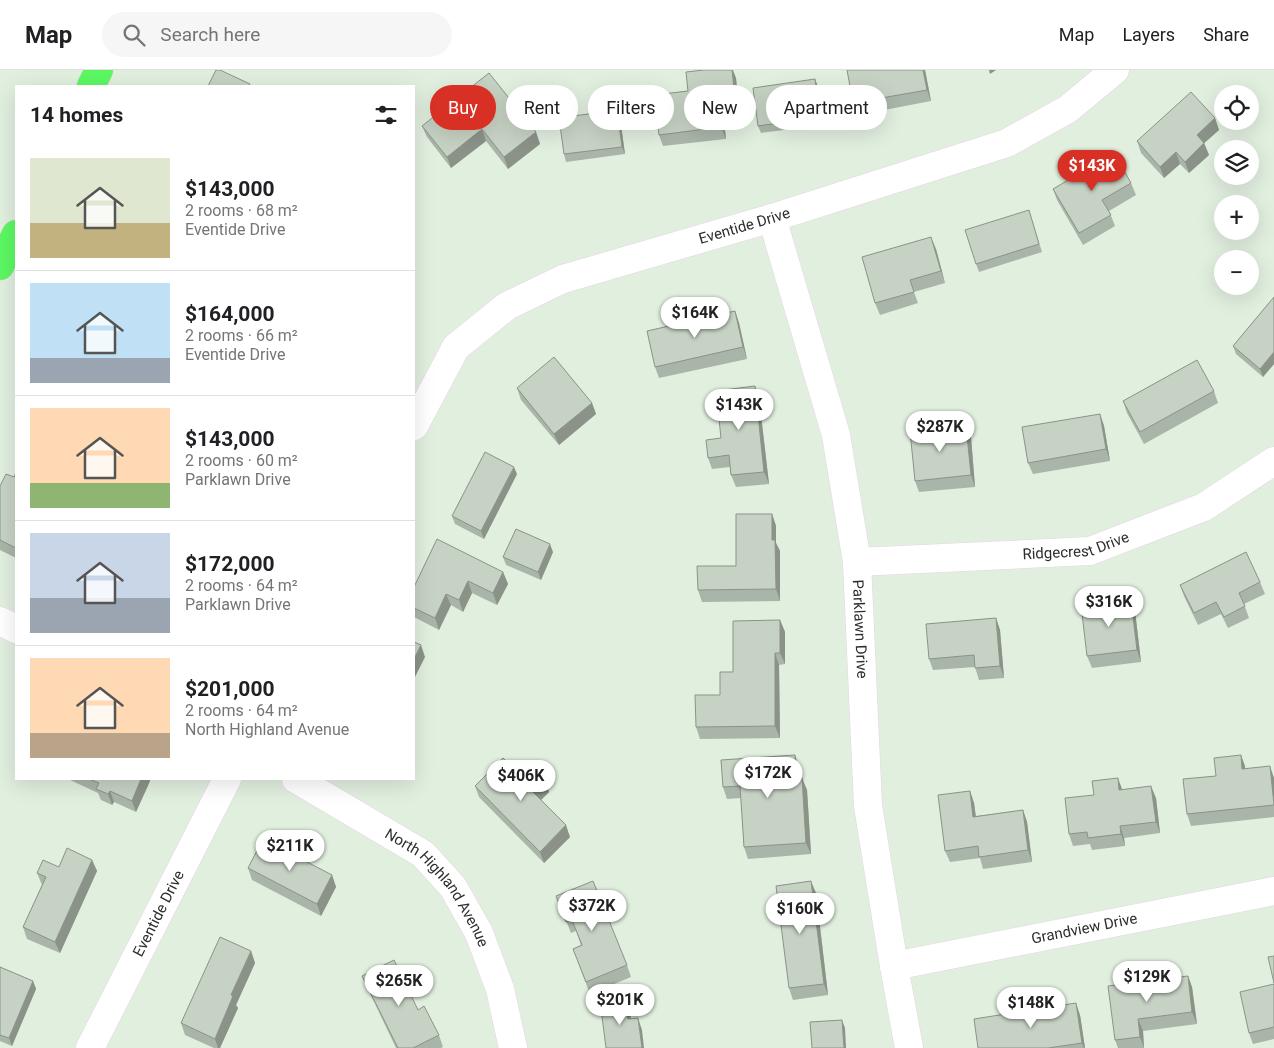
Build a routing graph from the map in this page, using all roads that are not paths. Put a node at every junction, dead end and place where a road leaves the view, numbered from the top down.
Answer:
1 (99, 70) edge
2 (1115, 70) edge
3 (92, 85) edge
4 (772, 218) junction
5 (15, 236) edge
6 (0, 266) edge
7 (415, 424) edge
8 (1274, 461) edge
9 (858, 562) junction
10 (0, 621) edge
11 (15, 628) edge
12 (226, 780) edge
13 (298, 780) edge
14 (1274, 891) edge
15 (894, 966) junction
16 (90, 1048) edge
17 (513, 1048) edge
18 (910, 1048) edge

1 - 3 main road
2 - 4 street, Eventide Drive
4 - 7 street, Eventide Drive
4 - 9 street, Parklawn Drive
5 - 6 main road
8 - 9 street, Ridgecrest Drive
9 - 15 street, Parklawn Drive
10 - 11 street
12 - 16 street, Eventide Drive
13 - 17 street, North Highland Avenue
14 - 15 street, Grandview Drive
15 - 18 street, Parklawn Drive

